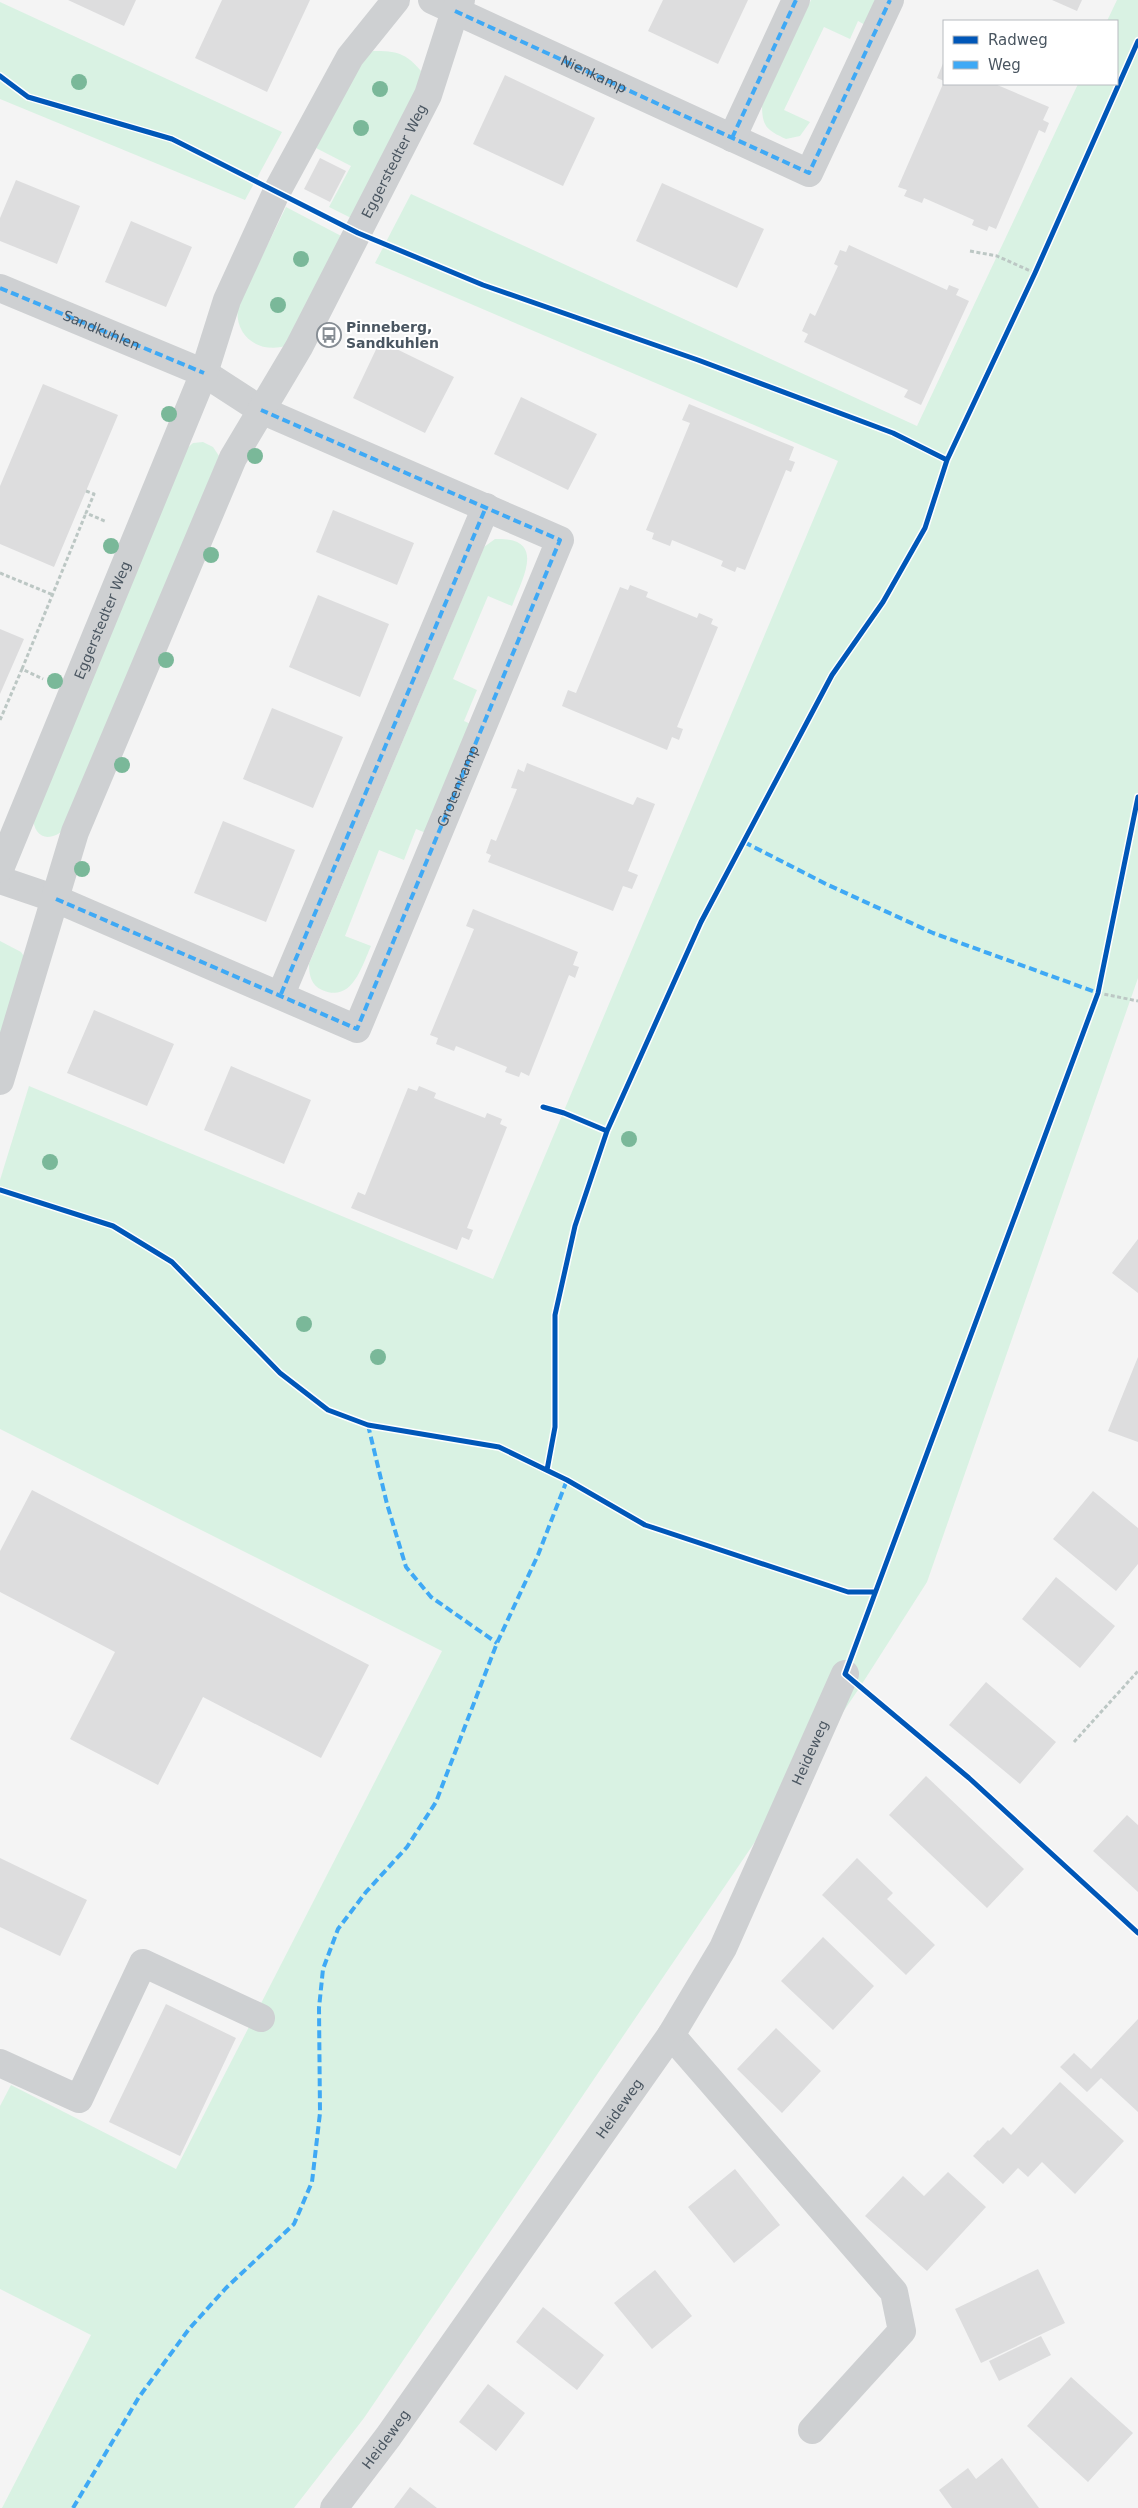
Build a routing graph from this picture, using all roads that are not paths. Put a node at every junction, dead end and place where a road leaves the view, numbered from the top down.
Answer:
1 (396, 0) edge
2 (796, 0) edge
3 (890, 0) edge
4 (450, 4) edge
5 (732, 138) junction
6 (0, 288) edge
7 (204, 373) junction
8 (261, 410) junction
9 (486, 507) junction
10 (0, 869) edge
11 (0, 880) edge
12 (56, 899) junction
13 (280, 994) junction
14 (0, 1081) edge
15 (845, 1674) dead end
16 (261, 2018) dead end
17 (671, 2035) junction
18 (0, 2063) edge
19 (812, 2430) dead end
20 (334, 2508) edge

1 - 7 street, Eggerstedter Weg
2 - 5 street
3 - 5 street, Nienkamp
4 - 5 street, Nienkamp
4 - 8 street, Eggerstedter Weg
6 - 7 street, Sandkuhlen
7 - 8 street
7 - 10 street, Eggerstedter Weg
8 - 9 street, Grotenkamp
8 - 12 street, Eggerstedter Weg
9 - 13 street
9 - 13 street, Grotenkamp
11 - 12 street
12 - 13 street, Grotenkamp
12 - 14 street, Eggerstedter Weg
15 - 17 street, Heideweg
16 - 18 street
17 - 19 street
17 - 20 street, Heideweg

